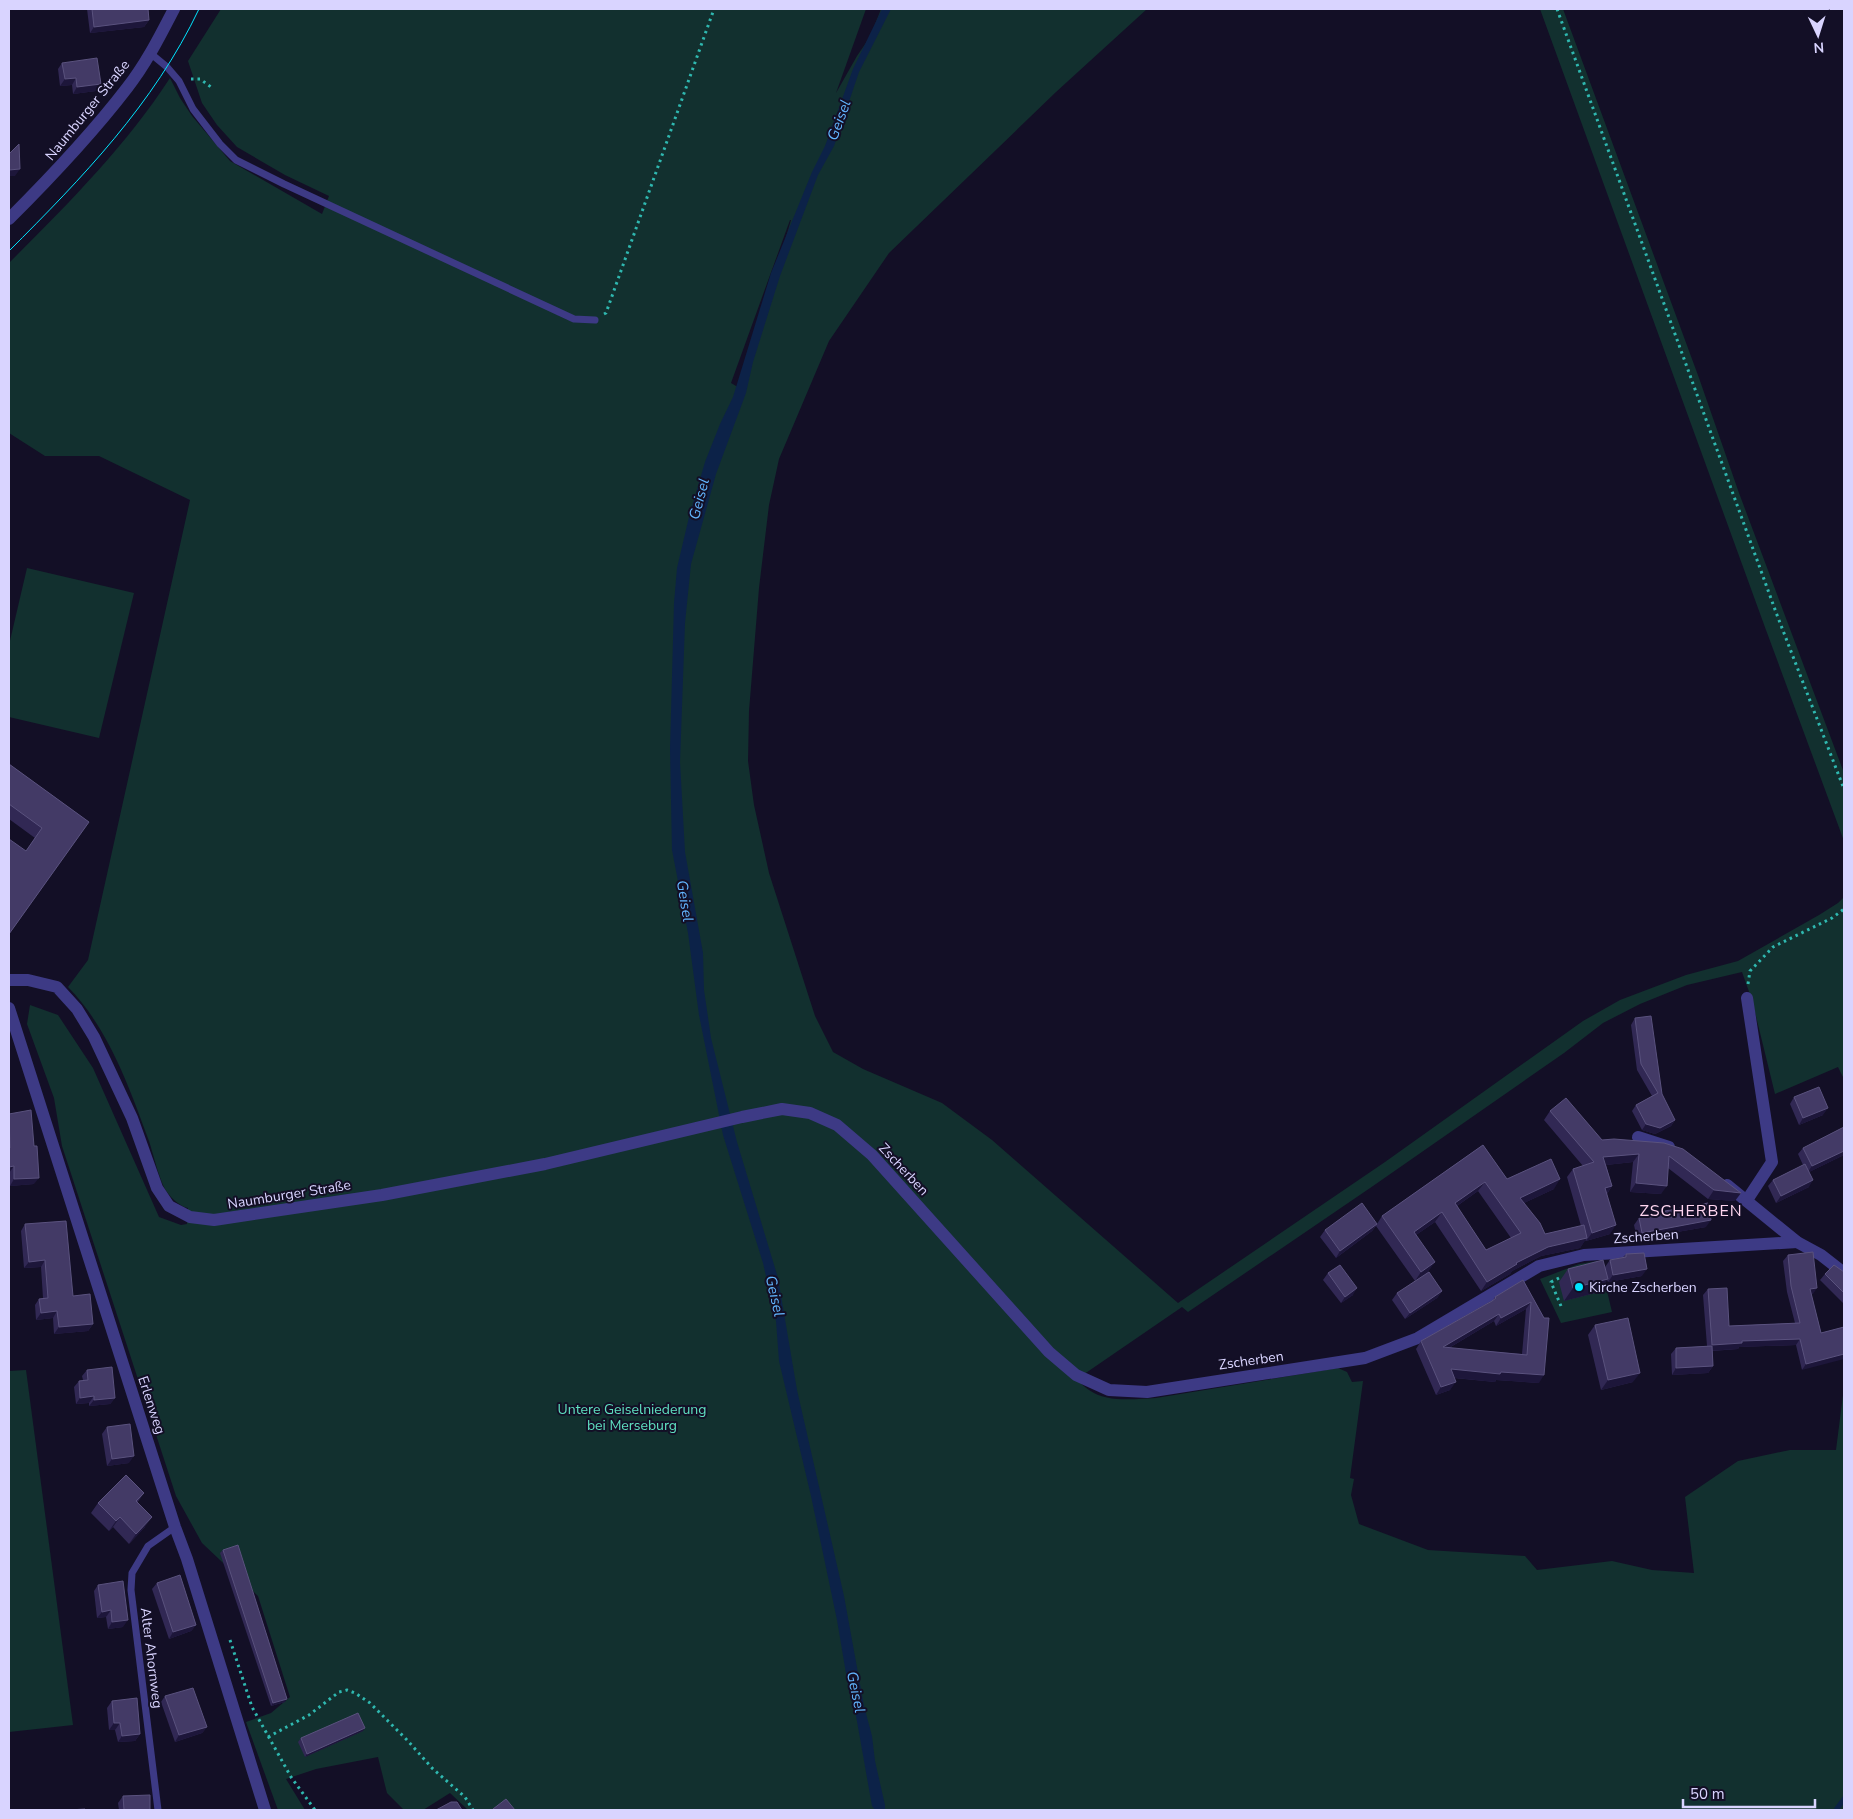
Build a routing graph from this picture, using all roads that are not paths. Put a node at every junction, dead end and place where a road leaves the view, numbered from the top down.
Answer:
1 (174, 9) edge
2 (150, 53) junction
3 (9, 219) edge
4 (595, 320) road end
5 (9, 980) edge
6 (1747, 998) road end
7 (9, 1008) edge
8 (742, 1117) joint
9 (1638, 1138) dead end
10 (1681, 1150) edge
11 (1717, 1178) edge
12 (1746, 1200) junction
13 (1796, 1242) junction
14 (1844, 1273) edge
15 (175, 1527) junction
16 (158, 1810) edge
17 (266, 1810) edge

1 - 2 street, Naumburger Straße
2 - 3 street, Naumburger Straße
2 - 4 lane
5 - 8 street, Naumburger Straße
6 - 12 street
7 - 15 street, Erlenweg
8 - 13 street, Zscherben
9 - 10 street
11 - 12 street
12 - 13 street
13 - 14 street
15 - 16 lane, Alter Ahornweg
15 - 17 street, Erlenweg

